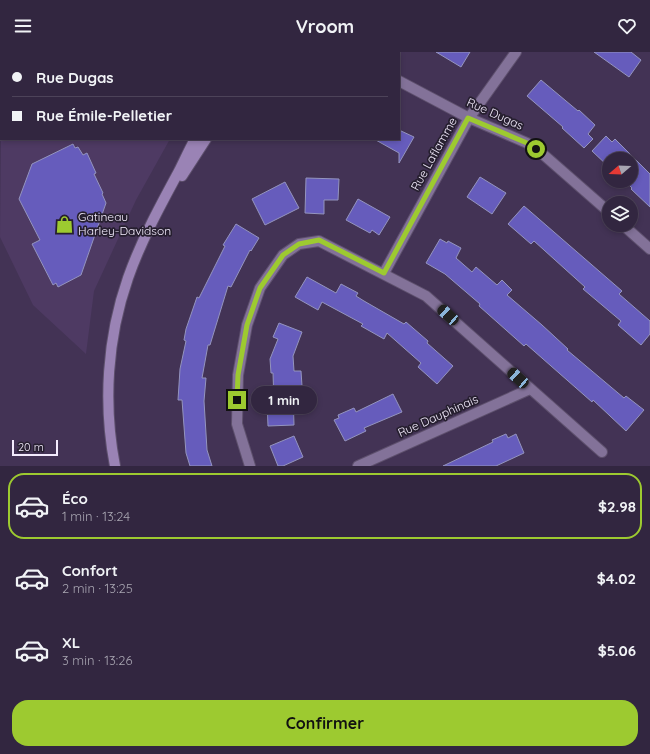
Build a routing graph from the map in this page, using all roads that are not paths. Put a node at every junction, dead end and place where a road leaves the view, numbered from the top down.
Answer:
1 (516, 52) edge
2 (400, 82) edge
3 (468, 118) junction
4 (194, 140) edge
5 (205, 140) edge
6 (602, 206) edge
7 (155, 216) junction
8 (631, 232) edge
9 (650, 249) edge
10 (384, 273) junction
11 (530, 389) junction
12 (602, 452) dead end
13 (115, 466) edge
14 (250, 466) edge
15 (358, 466) edge

1 - 3 street, Rue Laflamme
2 - 3 street, Rue Dugas
3 - 6 street, Rue Dugas
3 - 10 street, Rue Laflamme
4 - 7 street
5 - 7 street
7 - 13 street
8 - 9 street
10 - 11 street
10 - 14 street
11 - 12 street
11 - 15 street, Rue Dauphinais

